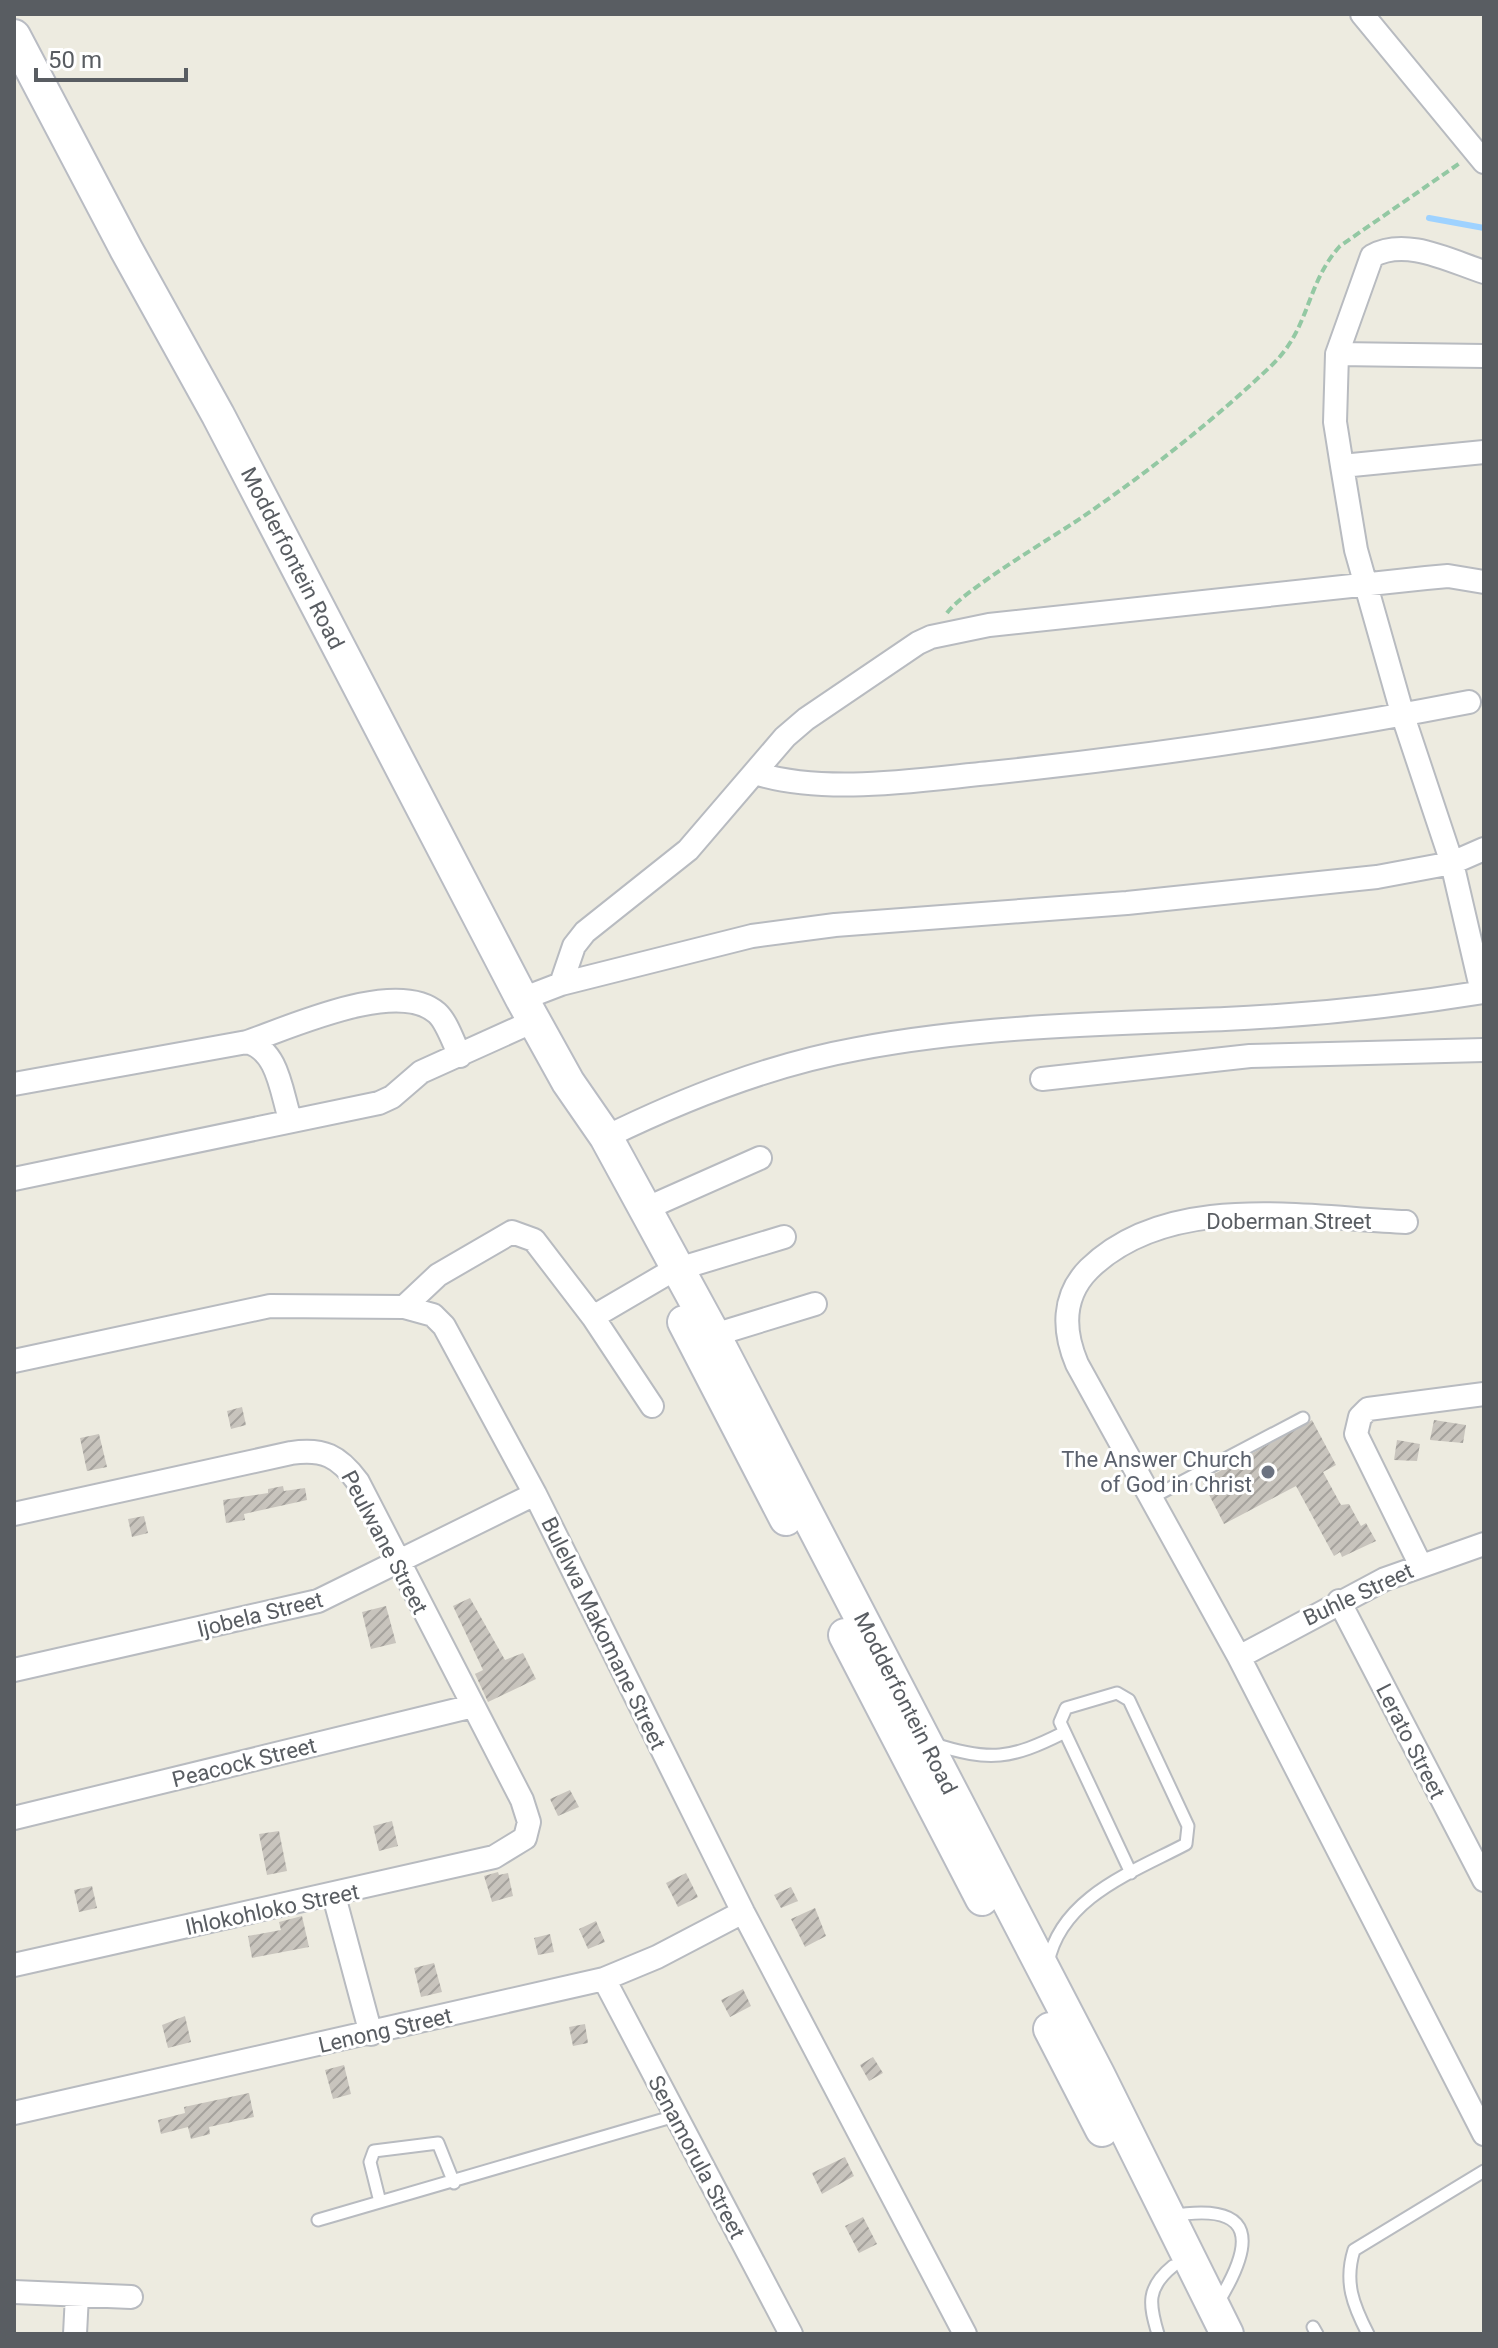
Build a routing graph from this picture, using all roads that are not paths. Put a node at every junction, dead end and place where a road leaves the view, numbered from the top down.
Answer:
1 (1362, 14) edge
2 (14, 36) edge
3 (1480, 157) edge
4 (1484, 272) edge
5 (1337, 354) junction
6 (1484, 356) edge
7 (1484, 452) edge
8 (1342, 466) junction
9 (1484, 582) edge
10 (1366, 586) junction
11 (1469, 702) dead end
12 (1403, 716) junction
13 (755, 773) junction
14 (1484, 849) edge
15 (1452, 863) junction
16 (561, 984) junction
17 (1483, 992) edge
18 (528, 1010) junction
19 (247, 1042) junction
20 (1484, 1050) edge
21 (460, 1056) junction
22 (1042, 1079) dead end
23 (568, 1082) junction
24 (14, 1084) edge
25 (290, 1119) junction
26 (606, 1137) junction
27 (760, 1158) dead end
28 (14, 1179) edge
29 (645, 1209) junction
30 (1406, 1222) dead end
31 (784, 1237) dead end
32 (670, 1273) junction
33 (815, 1304) dead end
34 (404, 1307) junction
35 (593, 1317) junction
36 (714, 1335) junction
37 (14, 1361) edge
38 (1484, 1394) edge
39 (652, 1406) dead end
40 (1303, 1418) dead end
41 (535, 1494) junction
42 (1151, 1498) junction
43 (14, 1514) edge
44 (1484, 1544) edge
45 (398, 1564) junction
46 (1420, 1564) junction
47 (1339, 1601) junction
48 (1239, 1657) junction
49 (14, 1670) edge
50 (473, 1706) junction
51 (1063, 1733) junction
52 (926, 1742) junction
53 (14, 1818) edge
54 (525, 1838) joint
55 (1131, 1873) junction
56 (1484, 1880) edge
57 (334, 1896) junction
58 (743, 1912) junction
59 (14, 1965) edge
60 (1046, 1975) junction
61 (604, 1979) junction
62 (371, 2034) junction
63 (14, 2113) edge
64 (675, 2116) junction
65 (1484, 2134) edge
66 (1484, 2171) edge
67 (454, 2183) junction
68 (380, 2202) junction
69 (1169, 2216) junction
70 (318, 2220) dead end
71 (1173, 2266) junction
72 (14, 2292) edge
73 (77, 2295) junction
74 (131, 2297) dead end
75 (1216, 2325) edge
76 (75, 2334) edge
77 (791, 2334) edge
78 (965, 2334) edge
79 (1158, 2334) edge
80 (1368, 2334) edge

1 - 3 street
2 - 18 main road, Modderfontein Road
4 - 5 street
5 - 6 street
5 - 8 street
7 - 8 street
8 - 10 street
9 - 10 street
10 - 12 street
10 - 13 street
11 - 12 street
12 - 13 street
12 - 15 street
13 - 16 street
14 - 15 street
15 - 16 street
15 - 17 street
16 - 18 street
17 - 26 street
18 - 21 street
18 - 23 main road, Modderfontein Road
19 - 21 street
19 - 24 street
19 - 25 street
20 - 22 street
21 - 25 street
23 - 26 main road, Modderfontein Road
23 - 32 main road, Modderfontein Road
25 - 28 street
26 - 29 main road, Modderfontein Road
27 - 29 street
29 - 32 main road, Modderfontein Road
30 - 42 street, Doberman Street
31 - 32 street
32 - 35 street
32 - 36 main road, Modderfontein Road
32 - 71 main road, Modderfontein Road
33 - 36 street
34 - 35 street
34 - 37 street, Bulelwa Makomane Street
34 - 41 street, Bulelwa Makomane Street
35 - 39 street
36 - 52 main road, Modderfontein Road
38 - 46 street
40 - 42 lane
41 - 45 street, Ijobela Street
41 - 58 street, Bulelwa Makomane Street
42 - 48 street
43 - 45 street, Peulwane Street
44 - 46 street, Buhle Street
45 - 49 street, Ijobela Street
45 - 50 street, Peulwane Street
46 - 47 street, Buhle Street
47 - 48 street, Buhle Street
47 - 56 street, Lerato Street
48 - 65 street
50 - 53 street, Peacock Street
50 - 54 street, Peulwane Street
51 - 52 lane
51 - 55 lane
51 - 55 lane
52 - 60 main road, Modderfontein Road
54 - 57 street, Ihlokohloko Street
55 - 60 lane
57 - 59 street, Ihlokohloko Street
57 - 62 street
58 - 61 street, Lenong Street
58 - 78 street, Bulelwa Makomane Street
60 - 69 main road, Modderfontein Road
61 - 62 street, Lenong Street
61 - 64 street, Senamorula Street
62 - 63 street, Lenong Street
64 - 67 lane
64 - 77 street, Senamorula Street
66 - 80 lane
67 - 68 lane
67 - 68 lane
68 - 70 lane
69 - 75 main road, Modderfontein Road
69 - 75 lane
71 - 75 main road, Modderfontein Road
71 - 79 lane
72 - 73 street
73 - 74 street
73 - 76 street

